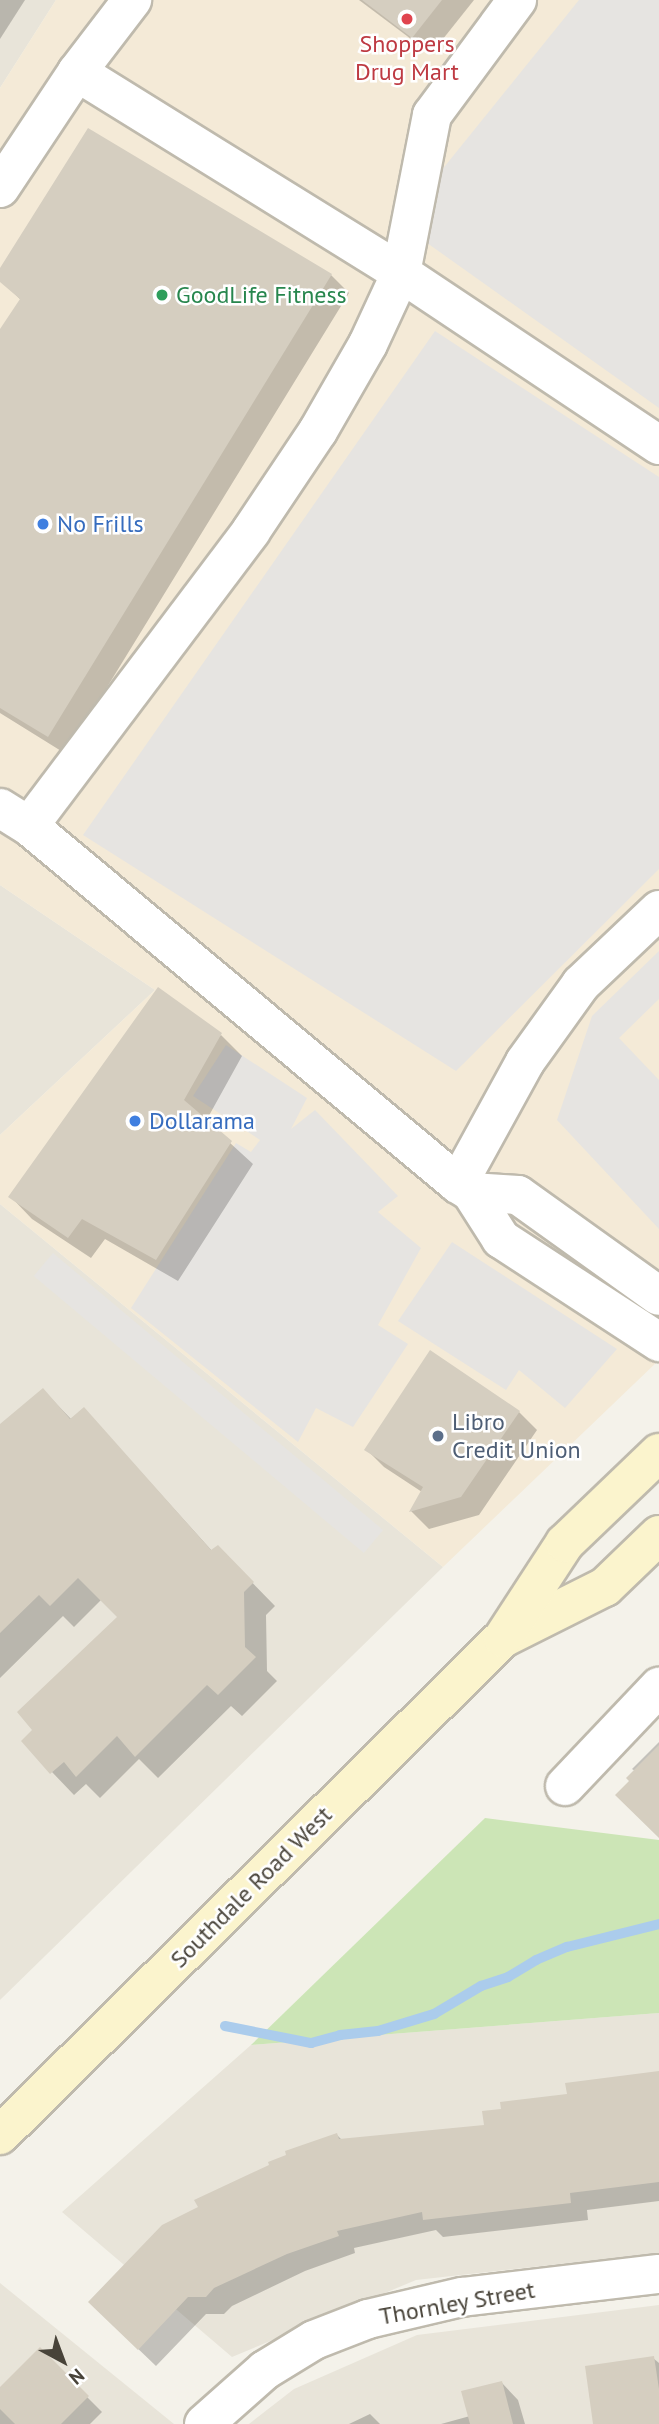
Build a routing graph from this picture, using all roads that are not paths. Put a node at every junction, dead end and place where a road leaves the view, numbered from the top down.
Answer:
1 (132, 0) edge
2 (517, 0) edge
3 (77, 72) junction
4 (0, 188) edge
5 (401, 272) junction
6 (659, 445) edge
7 (15, 817) edge
8 (659, 910) edge
9 (465, 1188) junction
10 (659, 1296) edge
11 (659, 1342) edge
12 (659, 1453) edge
13 (659, 1535) edge
14 (503, 1638) junction
15 (659, 1687) edge
16 (565, 1786) dead end
17 (0, 2135) edge
18 (659, 2274) edge
19 (204, 2424) edge

1 - 3 street
2 - 5 street
3 - 4 street
3 - 5 street
5 - 6 street
5 - 7 street
7 - 9 street
8 - 9 street
9 - 10 street
9 - 11 street
12 - 14 main road, Southdale Road West
13 - 14 main road, Southdale Road West
14 - 17 main road, Southdale Road West
15 - 16 street
18 - 19 street, Thornley Street

